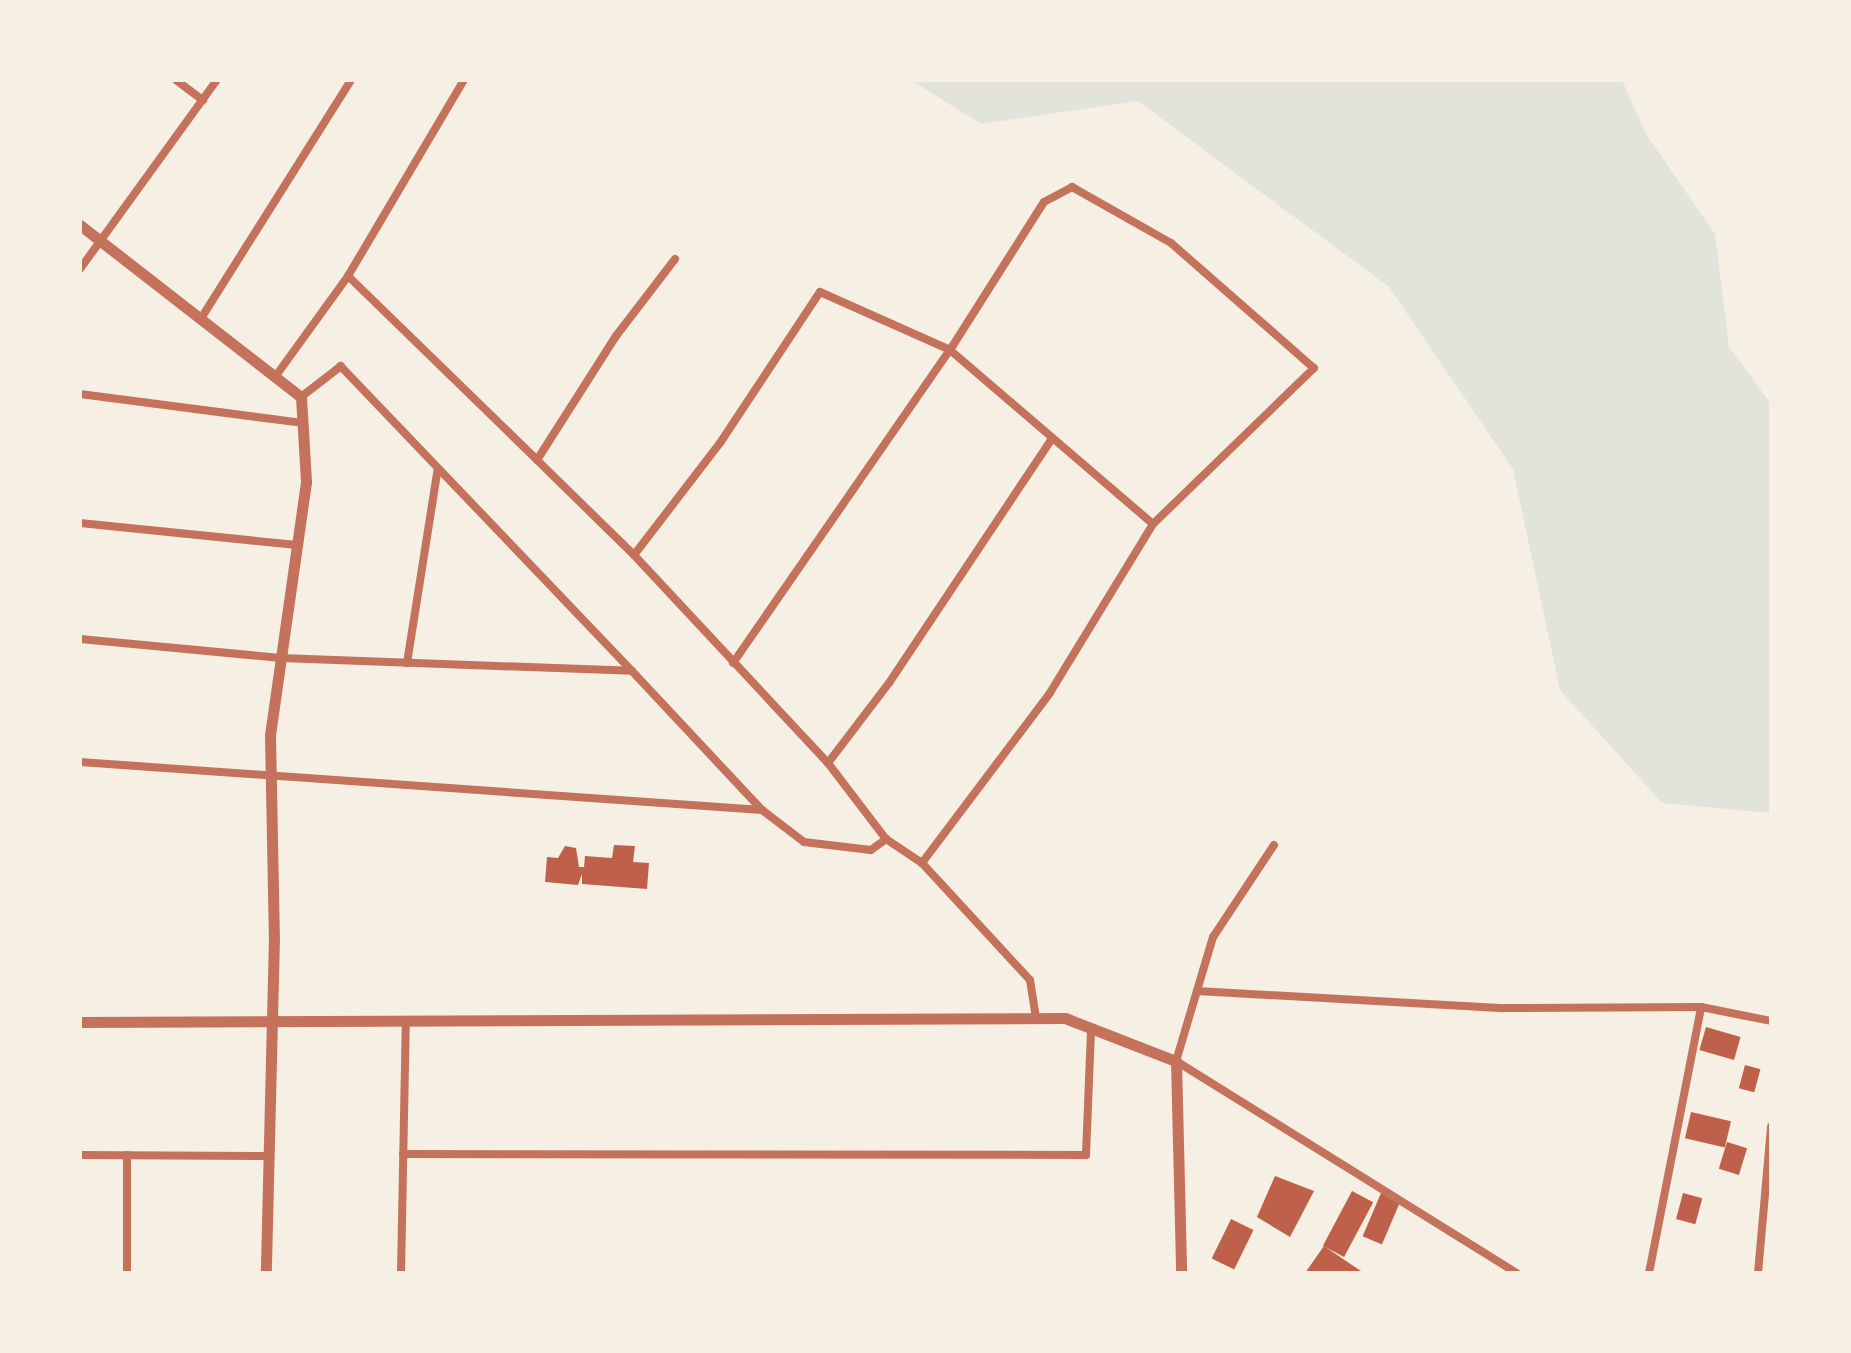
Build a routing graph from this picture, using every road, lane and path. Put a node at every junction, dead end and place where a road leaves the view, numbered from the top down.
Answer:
1 (176, 80) edge
2 (217, 80) edge
3 (351, 80) edge
4 (464, 80) edge
5 (203, 100) junction
6 (80, 225) edge
7 (100, 241) junction
8 (675, 259) dead end
9 (80, 269) edge
10 (348, 276) junction
11 (200, 320) junction
12 (950, 350) junction
13 (275, 377) junction
14 (80, 394) edge
15 (301, 397) junction
16 (302, 423) junction
17 (1052, 439) junction
18 (537, 460) junction
19 (438, 468) junction
20 (80, 523) edge
21 (1153, 524) junction
22 (297, 545) junction
23 (634, 555) junction
24 (80, 639) edge
25 (281, 658) junction
26 (407, 663) junction
27 (733, 663) junction
28 (632, 671) junction
29 (80, 762) edge
30 (828, 763) junction
31 (271, 774) junction
32 (762, 810) junction
33 (886, 839) junction
34 (1274, 845) dead end
35 (922, 863) junction
36 (1197, 991) junction
37 (1701, 1007) junction
38 (1036, 1018) junction
39 (1771, 1021) edge
40 (80, 1022) edge
41 (272, 1022) junction
42 (406, 1022) junction
43 (1091, 1028) junction
44 (1176, 1061) junction
45 (1771, 1127) edge
46 (403, 1154) junction
47 (80, 1155) edge
48 (127, 1155) junction
49 (269, 1156) junction
50 (127, 1273) edge
51 (266, 1273) edge
52 (401, 1273) edge
53 (1181, 1273) edge
54 (1517, 1273) edge
55 (1649, 1273) edge
56 (1758, 1273) edge

1 - 5 street
2 - 5 street
3 - 11 street
4 - 10 street
5 - 7 street
6 - 7 street
7 - 9 street
7 - 11 street
8 - 18 street
10 - 13 street
10 - 18 street
11 - 13 street
12 - 17 street
12 - 21 street
12 - 23 street
12 - 27 street
13 - 15 street
14 - 16 street
15 - 16 street
15 - 19 street
16 - 22 street
17 - 21 street
17 - 30 street
18 - 23 street
19 - 26 street
19 - 28 street
20 - 22 street
21 - 35 street
22 - 25 street
23 - 27 street
24 - 25 street
25 - 26 street
25 - 31 street
26 - 28 street
27 - 30 street
28 - 32 street
29 - 31 street
30 - 33 street
31 - 32 street
31 - 41 street
32 - 33 street
33 - 35 street
34 - 36 street
35 - 38 street
36 - 37 street
36 - 44 street
37 - 39 street
37 - 55 street
38 - 42 street
38 - 43 street
40 - 41 street
41 - 42 street
41 - 49 street
42 - 46 street
43 - 44 street
43 - 46 street
44 - 53 street
44 - 54 street
45 - 56 street
46 - 52 street
47 - 48 street
48 - 49 street
48 - 50 street
49 - 51 street

